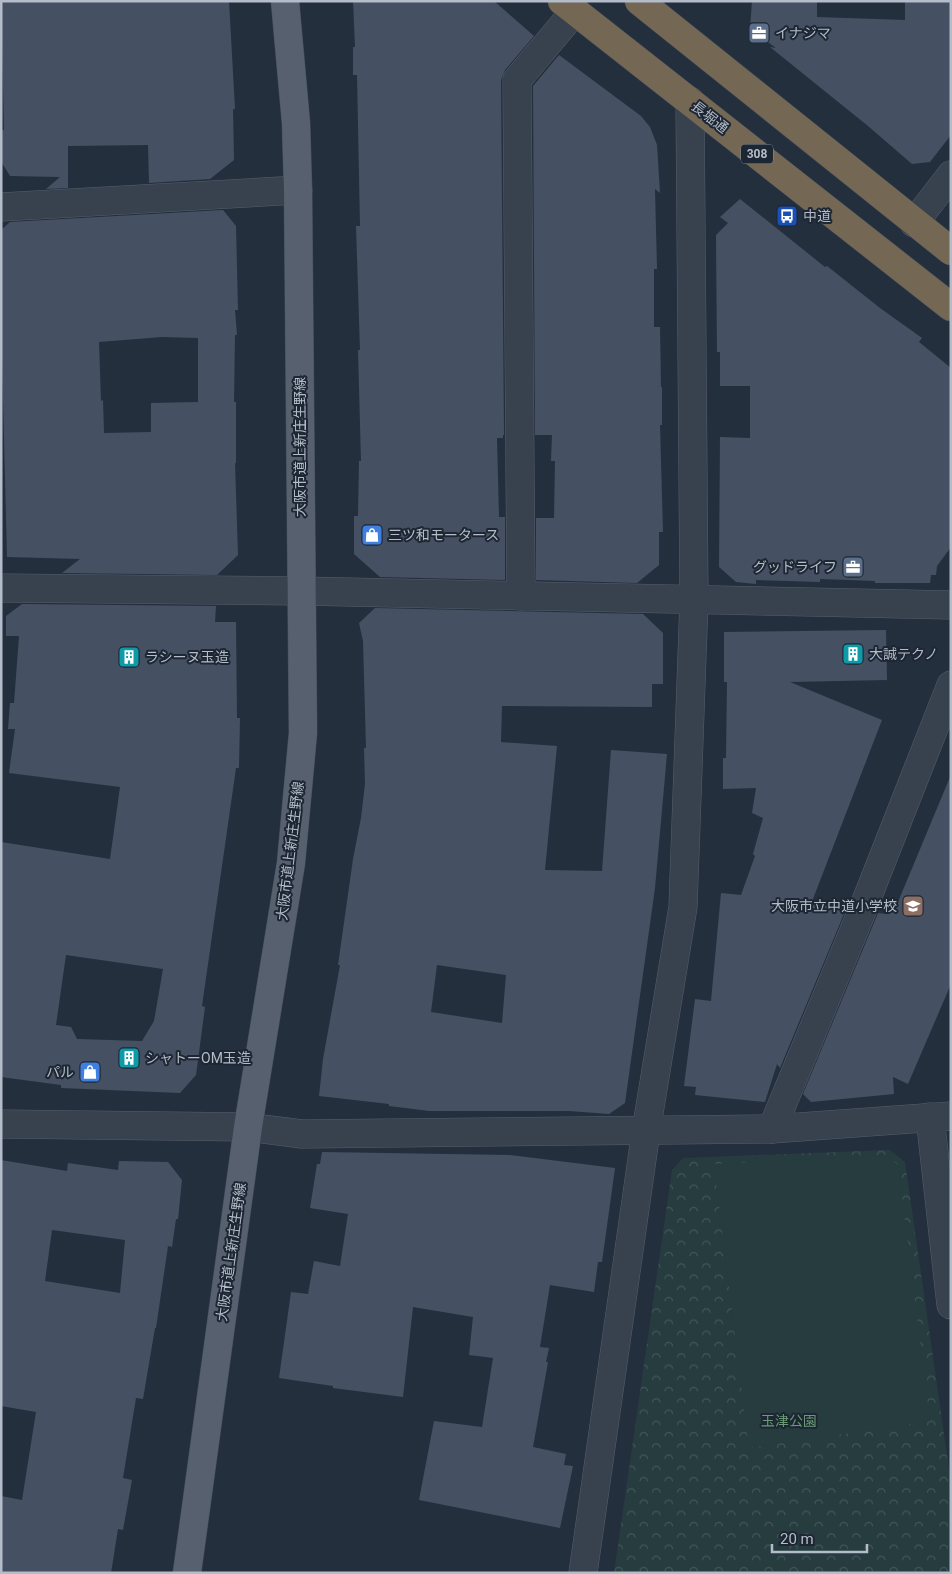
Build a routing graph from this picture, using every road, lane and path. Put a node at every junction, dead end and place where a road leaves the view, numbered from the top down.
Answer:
1 (285, 1) edge
2 (300, 1) edge
3 (639, 1) edge
4 (568, 5) edge
5 (690, 101) junction
6 (296, 123) junction
7 (951, 176) edge
8 (298, 190) junction
9 (1, 207) edge
10 (914, 223) junction
11 (951, 251) edge
12 (951, 307) edge
13 (1, 588) edge
14 (301, 591) junction
15 (521, 596) junction
16 (694, 600) junction
17 (951, 605) edge
18 (951, 685) edge
19 (940, 1117) edge
20 (1, 1124) edge
21 (248, 1127) junction
22 (772, 1129) junction
23 (646, 1131) junction
24 (951, 1305) edge
25 (188, 1573) edge
26 (583, 1573) edge

1 - 6 main road, 大阪市道上新庄生野線
2 - 6 main road, 大阪市道上新庄生野線
3 - 10 highway
4 - 5 highway, 長堀通 / 308
4 - 15 street
5 - 12 highway, 長堀通 / 308
5 - 16 street
6 - 8 main road, 大阪市道上新庄生野線
7 - 10 street
8 - 9 street
8 - 14 main road, 大阪市道上新庄生野線
10 - 11 highway
13 - 14 street
14 - 15 street
14 - 21 main road, 大阪市道上新庄生野線
15 - 16 street
16 - 17 street
16 - 23 street
18 - 22 street
19 - 22 street
19 - 24 street
20 - 21 street
21 - 23 street
21 - 25 main road, 大阪市道上新庄生野線
22 - 23 street
23 - 26 street

